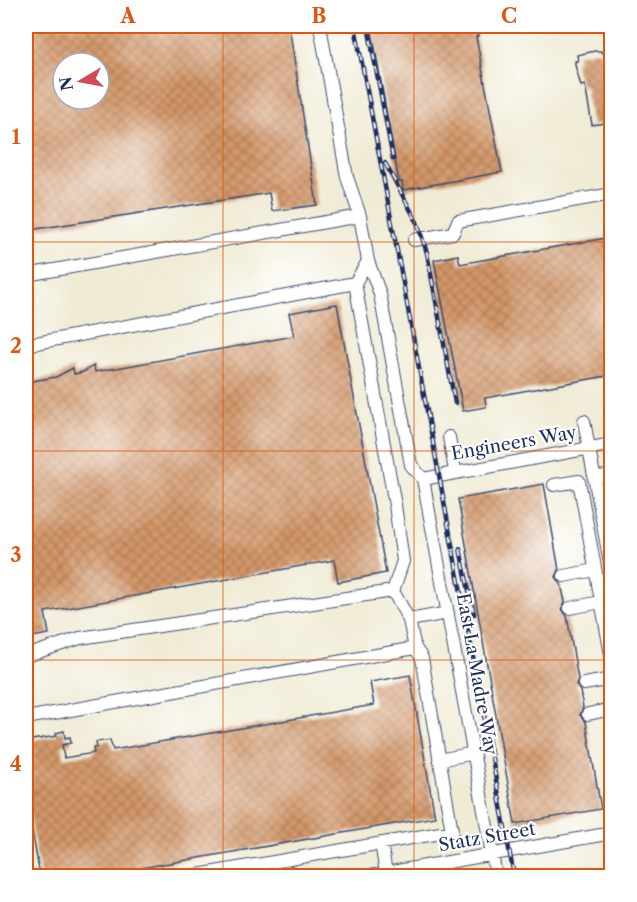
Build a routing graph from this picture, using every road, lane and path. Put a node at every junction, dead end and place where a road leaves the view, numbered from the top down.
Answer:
1 (320, 26) edge
2 (612, 194) edge
3 (360, 216) junction
4 (414, 240) dead end
5 (368, 261) junction
6 (26, 274) edge
7 (355, 283) junction
8 (26, 345) edge
9 (584, 421) dead end
10 (449, 437) dead end
11 (612, 444) edge
12 (589, 448) junction
13 (455, 471) junction
14 (612, 475) edge
15 (423, 478) junction
16 (594, 478) junction
17 (554, 485) dead end
18 (595, 570) junction
19 (612, 573) edge
20 (564, 576) dead end
21 (393, 591) junction
22 (601, 602) junction
23 (570, 608) dead end
24 (448, 613) junction
25 (409, 620) junction
26 (415, 648) junction
27 (26, 656) edge
28 (612, 660) edge
29 (612, 679) edge
30 (584, 684) dead end
31 (612, 709) edge
32 (588, 714) dead end
33 (26, 718) edge
34 (474, 753) junction
35 (439, 760) junction
36 (612, 833) edge
37 (381, 843) junction
38 (492, 854) junction
39 (434, 871) edge
40 (612, 872) edge
41 (386, 873) junction
42 (192, 876) edge
43 (369, 876) edge
44 (496, 876) edge
45 (586, 876) edge

1 - 3 street, East La Madre Way
2 - 4 street
3 - 5 street, East La Madre Way
3 - 6 street
5 - 7 street
5 - 15 street, East La Madre Way
7 - 8 street
7 - 21 street
9 - 12 street
10 - 13 street
11 - 12 street, Engineers Way
12 - 13 street, Engineers Way
12 - 16 street
13 - 15 street, Engineers Way
14 - 16 street
15 - 24 street, East La Madre Way
16 - 19 street
17 - 18 street
18 - 20 street
18 - 22 street
21 - 25 street
21 - 27 street
22 - 23 street
22 - 28 street
24 - 25 street
24 - 34 street, East La Madre Way
25 - 26 street
26 - 33 street
26 - 35 street
29 - 30 street
31 - 32 street
34 - 35 street
34 - 38 street, East La Madre Way
35 - 37 street
36 - 38 street, Statz Street
37 - 41 street
37 - 42 street
38 - 39 street, Statz Street
38 - 44 street, East La Madre Way
39 - 41 street, Statz Street
40 - 45 street
41 - 43 street, Statz Street

